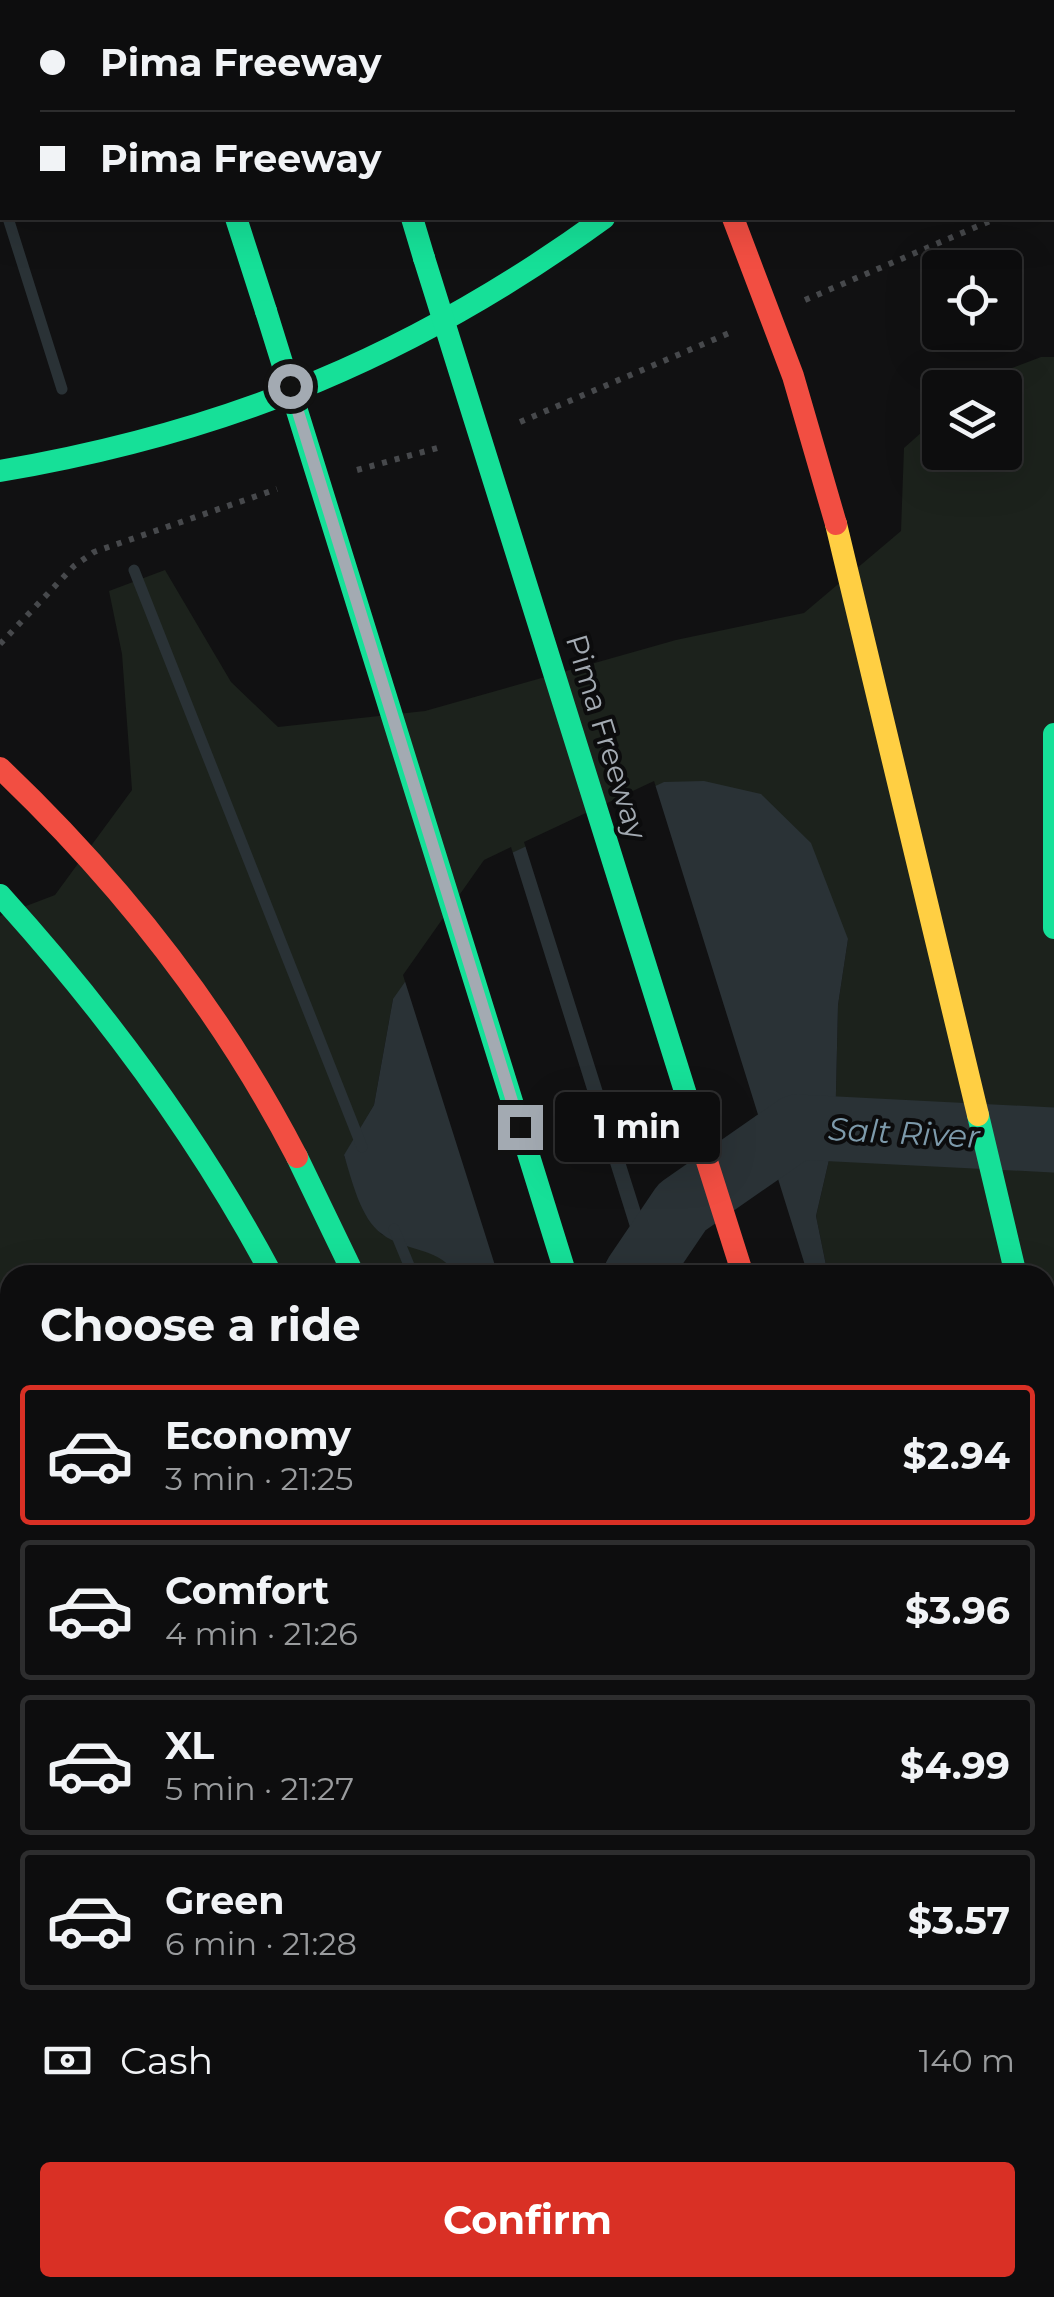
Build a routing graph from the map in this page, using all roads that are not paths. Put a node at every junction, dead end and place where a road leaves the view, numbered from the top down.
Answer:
1 (237, 220) edge
2 (413, 220) edge
3 (601, 220) edge
4 (734, 220) edge
5 (0, 471) edge
6 (1054, 734) edge
7 (0, 768) edge
8 (0, 895) edge
9 (1054, 928) edge
10 (267, 1265) edge
11 (349, 1265) edge
12 (563, 1265) edge
13 (740, 1265) edge
14 (1014, 1265) edge

1 - 12 highway, bridge
2 - 13 highway, Pima Freeway, bridge
3 - 5 highway
4 - 14 highway, bridge
6 - 9 highway
7 - 11 highway
8 - 10 highway

